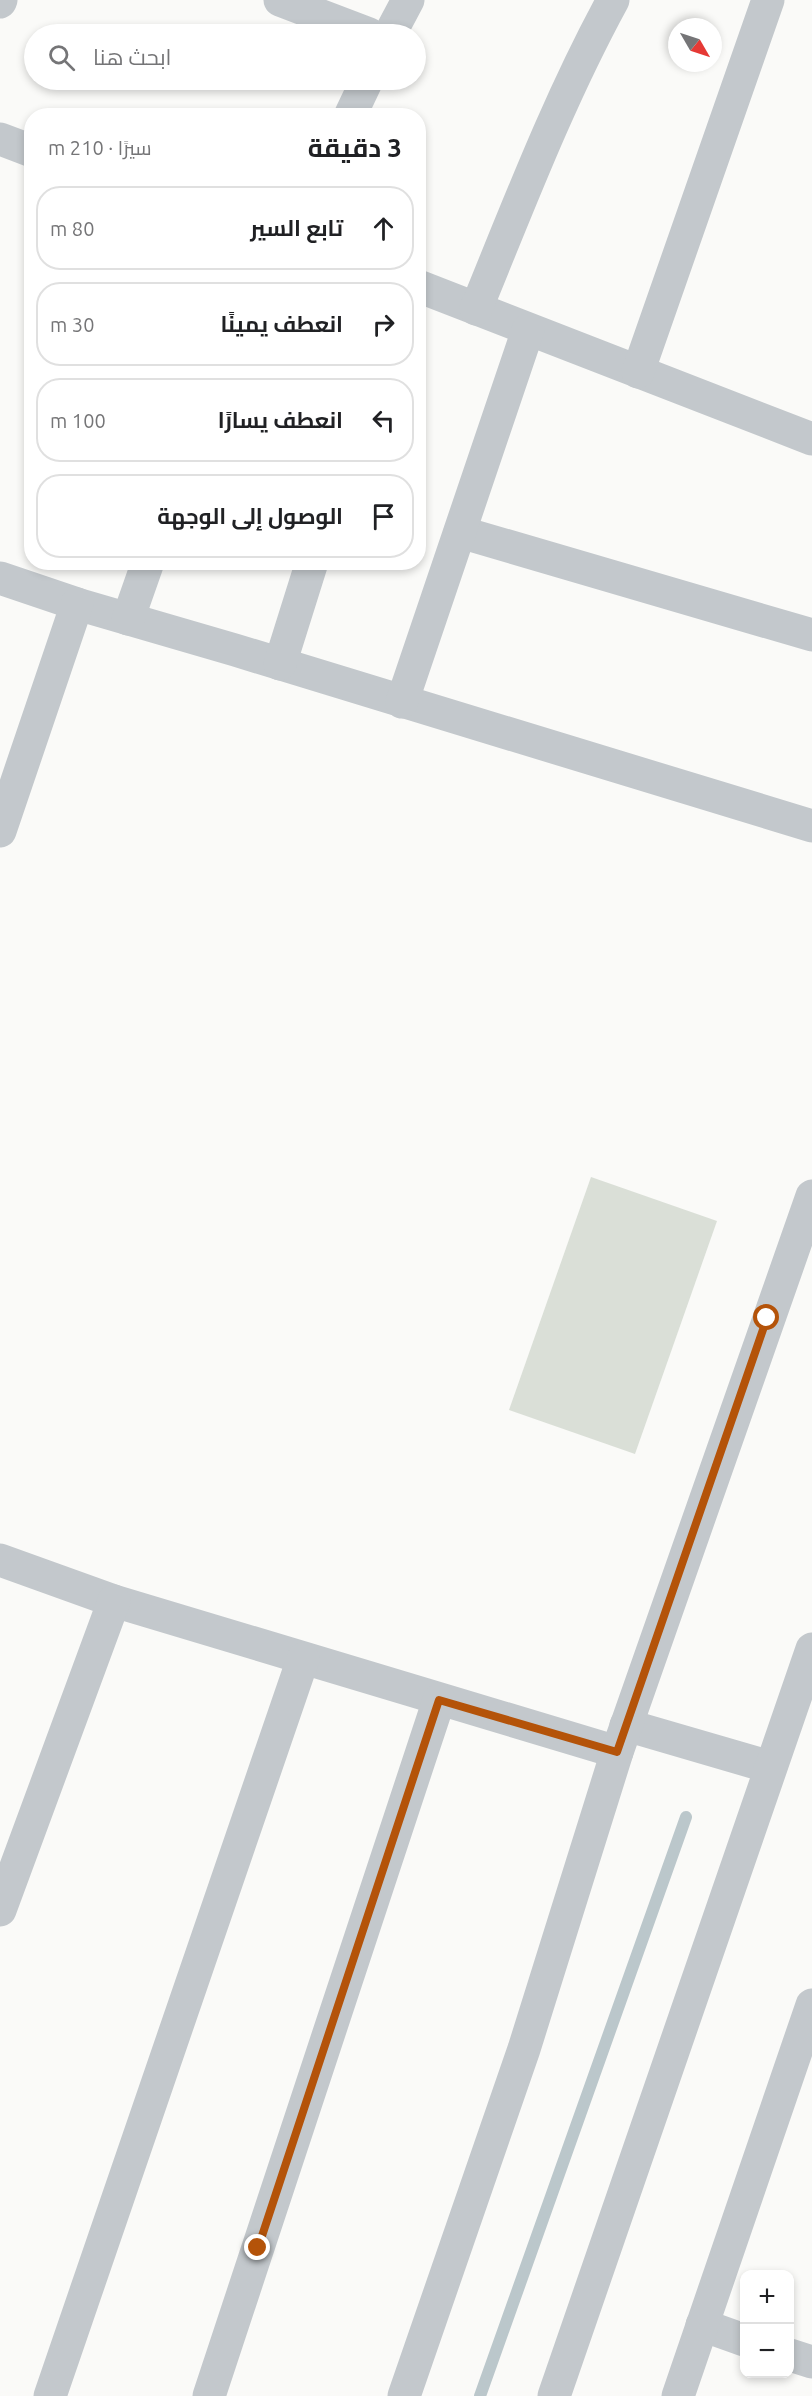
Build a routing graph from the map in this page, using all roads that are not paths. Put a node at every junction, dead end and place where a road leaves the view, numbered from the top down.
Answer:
1 (280, 0) edge
2 (408, 0) edge
3 (613, 0) edge
4 (768, 0) edge
5 (343, 24) edge
6 (395, 24) edge
7 (362, 90) edge
8 (354, 108) edge
9 (426, 289) edge
10 (476, 309) junction
11 (528, 330) junction
12 (638, 372) junction
13 (812, 439) edge
14 (460, 532) junction
15 (145, 570) edge
16 (309, 570) edge
17 (0, 578) edge
18 (77, 604) junction
19 (128, 619) junction
20 (812, 636) edge
21 (280, 664) junction
22 (402, 702) junction
23 (812, 826) edge
24 (0, 831) edge
25 (812, 1196) edge
26 (0, 1560) edge
27 (114, 1601) junction
28 (812, 1649) edge
29 (303, 1659) junction
30 (439, 1700) junction
31 (630, 1736) junction
32 (756, 1764) junction
33 (0, 1910) edge
34 (812, 2005) edge
35 (702, 2325) junction
36 (740, 2339) edge
37 (794, 2357) edge
38 (812, 2362) edge
39 (50, 2396) edge
40 (209, 2396) edge
41 (404, 2396) edge
42 (554, 2396) edge
43 (678, 2396) edge

1 - 5 street
2 - 6 street
3 - 10 street
4 - 12 street
7 - 8 street
9 - 10 street
10 - 11 street
11 - 12 street
11 - 14 street
12 - 13 street
14 - 20 street
14 - 22 street
15 - 19 street
16 - 21 street
17 - 18 street
18 - 19 street
18 - 24 street
19 - 21 street
21 - 22 street
22 - 23 street
25 - 31 street
26 - 27 street
27 - 29 street
27 - 33 street
28 - 32 street
29 - 30 street
29 - 39 street
30 - 31 street
30 - 40 street
31 - 32 street
31 - 41 street
32 - 42 street
34 - 35 street
35 - 36 street
35 - 43 street
37 - 38 street

